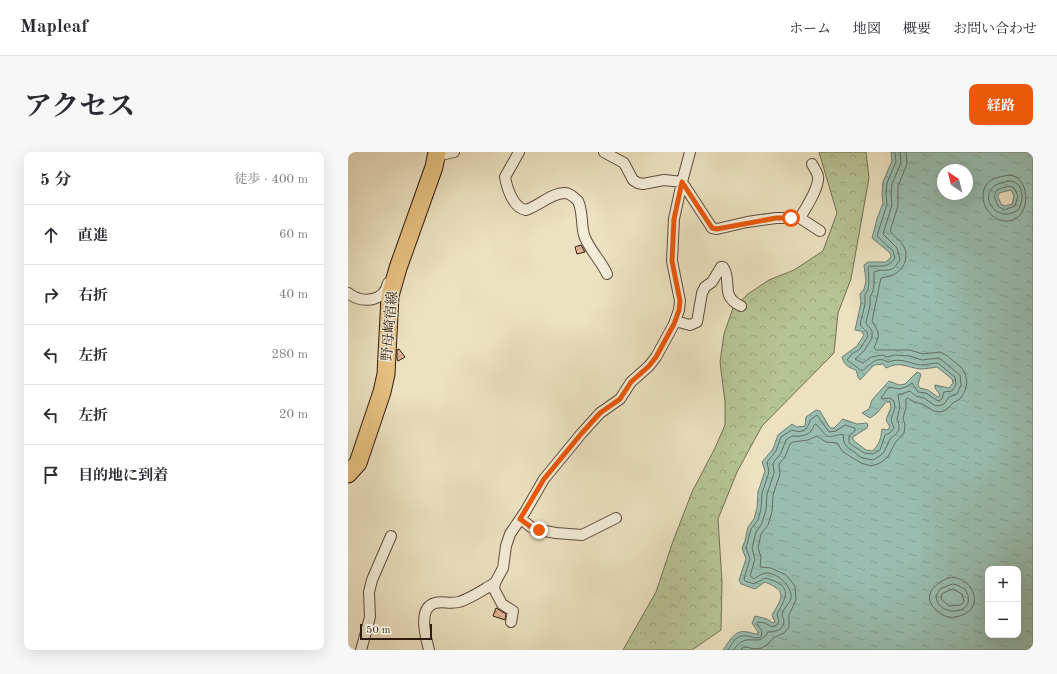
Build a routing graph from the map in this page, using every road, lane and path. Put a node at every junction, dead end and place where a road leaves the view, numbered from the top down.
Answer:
1 (454, 152) edge
2 (519, 152) edge
3 (604, 152) edge
4 (690, 152) edge
5 (437, 154) edge
6 (812, 164) dead end
7 (682, 182) junction
8 (800, 218) junction
9 (820, 231) dead end
10 (397, 273) junction
11 (607, 274) dead end
12 (348, 293) edge
13 (741, 306) dead end
14 (675, 322) junction
15 (348, 474) edge
16 (616, 518) dead end
17 (520, 519) junction
18 (391, 536) dead end
19 (495, 583) junction
20 (510, 622) dead end
21 (361, 650) edge
22 (429, 650) edge

1 - 5 street
2 - 11 street
3 - 7 street
4 - 7 street
5 - 10 main road, 野母崎宿線
6 - 8 street
7 - 8 street
7 - 14 street
8 - 9 street
10 - 12 street
10 - 15 main road, 野母崎宿線
13 - 14 street
14 - 17 street
16 - 17 street
17 - 19 street
18 - 21 street
19 - 20 street
19 - 22 street

